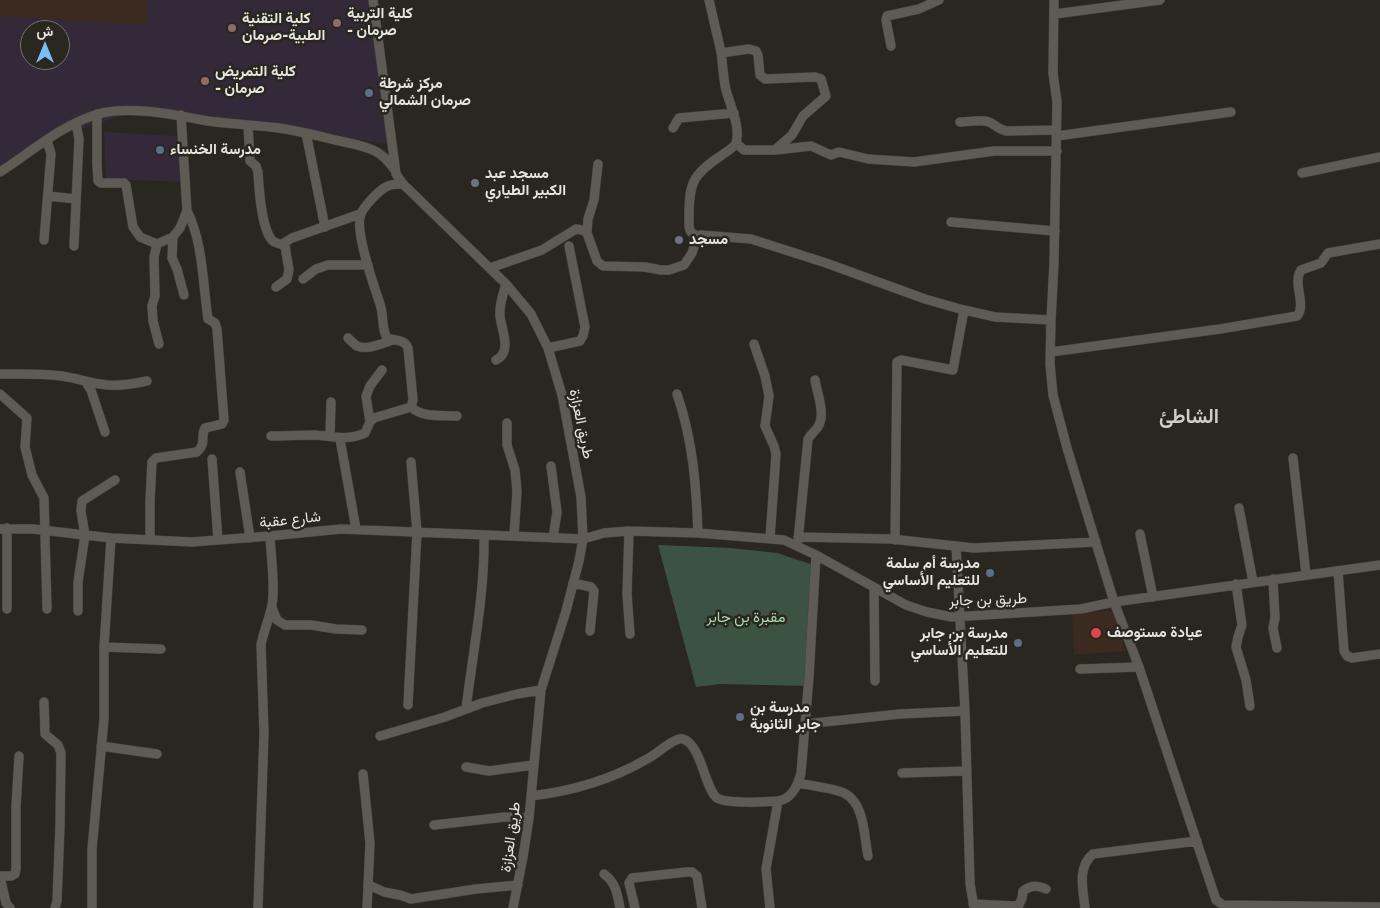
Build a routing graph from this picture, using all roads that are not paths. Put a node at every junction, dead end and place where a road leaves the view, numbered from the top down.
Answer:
1 (373, 0) edge
2 (709, 0) edge
3 (939, 0) edge
4 (1054, 0) edge
5 (1160, 0) edge
6 (1055, 14) junction
7 (891, 46) dead end
8 (721, 53) junction
9 (1231, 112) dead end
10 (734, 113) junction
11 (97, 114) junction
12 (181, 115) junction
13 (960, 122) dead end
14 (76, 123) junction
15 (248, 125) junction
16 (673, 128) dead end
17 (306, 133) junction
18 (1056, 133) junction
19 (47, 140) junction
20 (736, 143) junction
21 (776, 150) junction
22 (1057, 151) junction
23 (1380, 157) edge
24 (598, 164) dead end
25 (395, 169) junction
26 (0, 172) edge
27 (1302, 173) dead end
28 (403, 184) junction
29 (48, 196) junction
30 (76, 199) junction
31 (187, 211) junction
32 (360, 214) junction
33 (951, 222) dead end
34 (325, 227) junction
35 (1055, 231) junction
36 (587, 233) junction
37 (698, 236) junction
38 (173, 237) junction
39 (44, 240) dead end
40 (157, 244) junction
41 (282, 244) junction
42 (1380, 244) edge
43 (74, 246) dead end
44 (569, 246) dead end
45 (368, 265) junction
46 (490, 268) junction
47 (303, 279) dead end
48 (506, 284) junction
49 (276, 287) dead end
50 (184, 295) dead end
51 (964, 310) junction
52 (1051, 320) junction
53 (348, 338) dead end
54 (393, 340) junction
55 (159, 344) dead end
56 (754, 344) dead end
57 (548, 348) junction
58 (1051, 352) junction
59 (496, 360) dead end
60 (382, 370) dead end
61 (0, 374) edge
62 (814, 380) dead end
63 (85, 381) junction
64 (147, 381) dead end
65 (0, 394) edge
66 (677, 394) dead end
67 (331, 402) dead end
68 (411, 407) junction
69 (457, 416) dead end
70 (370, 422) junction
71 (507, 423) dead end
72 (104, 432) dead end
73 (271, 436) dead end
74 (330, 436) junction
75 (340, 439) junction
76 (1293, 458) dead end
77 (212, 459) dead end
78 (411, 462) dead end
79 (551, 466) dead end
80 (240, 472) dead end
81 (115, 480) dead end
82 (1239, 508) dead end
83 (4, 528) edge
84 (356, 528) junction
85 (46, 531) junction
86 (629, 531) junction
87 (417, 532) junction
88 (698, 533) junction
89 (1140, 534) dead end
90 (85, 535) junction
91 (484, 535) junction
92 (270, 536) junction
93 (514, 536) junction
94 (111, 538) junction
95 (250, 538) junction
96 (553, 538) junction
97 (583, 538) junction
98 (770, 538) junction
99 (150, 540) junction
100 (218, 540) junction
101 (895, 540) junction
102 (798, 541) junction
103 (1096, 542) junction
104 (956, 547) junction
105 (816, 555) junction
106 (1380, 565) edge
107 (1338, 571) junction
108 (1306, 574) junction
109 (1273, 579) junction
110 (1254, 582) junction
111 (573, 583) junction
112 (1236, 584) junction
113 (874, 587) junction
114 (1153, 597) junction
115 (1114, 602) junction
116 (272, 608) junction
117 (7, 609) dead end
118 (47, 609) dead end
119 (78, 611) dead end
120 (960, 618) junction
121 (362, 630) dead end
122 (590, 632) dead end
123 (630, 634) dead end
124 (104, 647) junction
125 (1277, 648) dead end
126 (161, 649) dead end
127 (1380, 654) edge
128 (1139, 667) junction
129 (1080, 669) dead end
130 (875, 681) dead end
131 (541, 690) junction
132 (44, 702) dead end
133 (408, 705) dead end
134 (1250, 706) dead end
135 (466, 709) junction
136 (965, 711) junction
137 (805, 724) junction
138 (380, 736) dead end
139 (102, 746) junction
140 (157, 754) dead end
141 (19, 756) dead end
142 (533, 765) junction
143 (466, 767) dead end
144 (967, 771) junction
145 (902, 773) dead end
146 (363, 774) dead end
147 (799, 783) junction
148 (531, 796) junction
149 (778, 801) junction
150 (529, 818) junction
151 (434, 826) dead end
152 (1197, 841) junction
153 (868, 856) dead end
154 (604, 874) dead end
155 (0, 876) edge
156 (518, 884) junction
157 (369, 885) junction
158 (1046, 889) dead end
159 (1216, 904) edge
160 (973, 906) edge
161 (1306, 907) edge
162 (1380, 907) edge
163 (10, 908) edge
164 (55, 908) edge
165 (92, 908) edge
166 (258, 908) edge
167 (367, 908) edge
168 (513, 908) edge
169 (620, 908) edge
170 (634, 908) edge
171 (702, 908) edge
172 (770, 908) edge
173 (1085, 908) edge

1 - 25 street, طريق العزازة
2 - 8 street
3 - 7 street
4 - 6 street
5 - 6 street
6 - 18 street
8 - 10 street
8 - 21 street
9 - 18 street
10 - 16 street
10 - 20 street
11 - 12 street
11 - 14 street
11 - 40 street
12 - 15 street
12 - 31 street
13 - 18 street
14 - 19 street
14 - 30 street
15 - 17 street
15 - 41 street
17 - 25 street
17 - 34 street
18 - 22 street
19 - 26 street
19 - 29 street
20 - 21 street
20 - 37 street
21 - 22 street
22 - 35 street
23 - 27 street
24 - 36 street
25 - 28 street, طريق العزازة
28 - 32 street
28 - 46 street, طريق العزازة
29 - 30 street
29 - 39 street
30 - 43 street
31 - 38 street
31 - 99 street
32 - 34 street
32 - 45 street
33 - 35 street
34 - 41 street
35 - 52 street
36 - 37 street
36 - 46 street
37 - 51 street
38 - 40 street
38 - 50 street
40 - 55 street
41 - 49 street
42 - 58 street
44 - 57 street
45 - 47 street
45 - 54 street
46 - 48 street, طريق العزازة
48 - 57 street, طريق العزازة
48 - 59 street
51 - 52 street
51 - 101 street
52 - 58 street
53 - 54 street
54 - 68 street
56 - 98 street
57 - 97 street, طريق العزازة
58 - 103 street
60 - 70 street
61 - 63 street
62 - 102 street
63 - 64 street
63 - 72 street
65 - 85 street
66 - 88 street
67 - 74 street
68 - 69 street
68 - 70 street
70 - 75 street
71 - 93 street
73 - 74 street
74 - 75 street
75 - 84 street
76 - 108 street
77 - 100 street
78 - 87 street
79 - 96 street
80 - 95 street
81 - 90 street
82 - 110 street
83 - 85 street, شارع عقبة
83 - 117 street
84 - 87 street, شارع عقبة
84 - 92 street, شارع عقبة
85 - 90 street, شارع عقبة
85 - 118 street
86 - 88 street, طريق بن جابر
86 - 97 street, طريق بن جابر
86 - 123 street
87 - 91 street, شارع عقبة
87 - 133 street
88 - 98 street, طريق بن جابر
89 - 114 street
90 - 94 street, شارع عقبة
90 - 119 street
91 - 93 street, شارع عقبة
91 - 135 street
92 - 95 street, شارع عقبة
92 - 116 street
93 - 96 street, شارع عقبة
94 - 99 street, شارع عقبة
94 - 124 street
95 - 100 street, شارع عقبة
96 - 97 street, شارع عقبة
97 - 111 street, طريق العزازة
98 - 102 street, طريق بن جابر
99 - 100 street, شارع عقبة
101 - 102 street
101 - 104 street
102 - 105 street, طريق بن جابر
103 - 104 street
103 - 115 street
104 - 120 street
105 - 113 street, طريق بن جابر
105 - 137 street
106 - 107 street, طريق بن جابر
107 - 108 street, طريق بن جابر
107 - 127 street
108 - 109 street, طريق بن جابر
109 - 110 street, طريق بن جابر
109 - 125 street
110 - 112 street, طريق بن جابر
111 - 122 street
111 - 131 street, طريق العزازة
112 - 114 street, طريق بن جابر
112 - 134 street
113 - 120 street, طريق بن جابر
113 - 130 street
114 - 115 street, طريق بن جابر
115 - 120 street, طريق بن جابر
115 - 128 street
116 - 121 street
116 - 166 street
120 - 136 street
124 - 126 street
124 - 139 street
128 - 129 street
128 - 152 street
131 - 135 street
131 - 142 street, طريق العزازة
132 - 164 street
135 - 138 street
136 - 137 street
136 - 144 street
137 - 147 street
139 - 140 street
139 - 165 street
141 - 155 street
142 - 143 street
142 - 148 street, طريق العزازة
144 - 145 street
144 - 160 street
146 - 157 street
147 - 149 street
147 - 153 street
148 - 149 street
148 - 150 street, طريق العزازة
149 - 172 street
150 - 151 street
150 - 156 street, طريق العزازة
152 - 159 street
152 - 173 street
154 - 169 street
155 - 163 street
156 - 157 street
156 - 168 street, طريق العزازة
157 - 167 street
158 - 160 street
159 - 161 street
161 - 162 street
170 - 171 street

